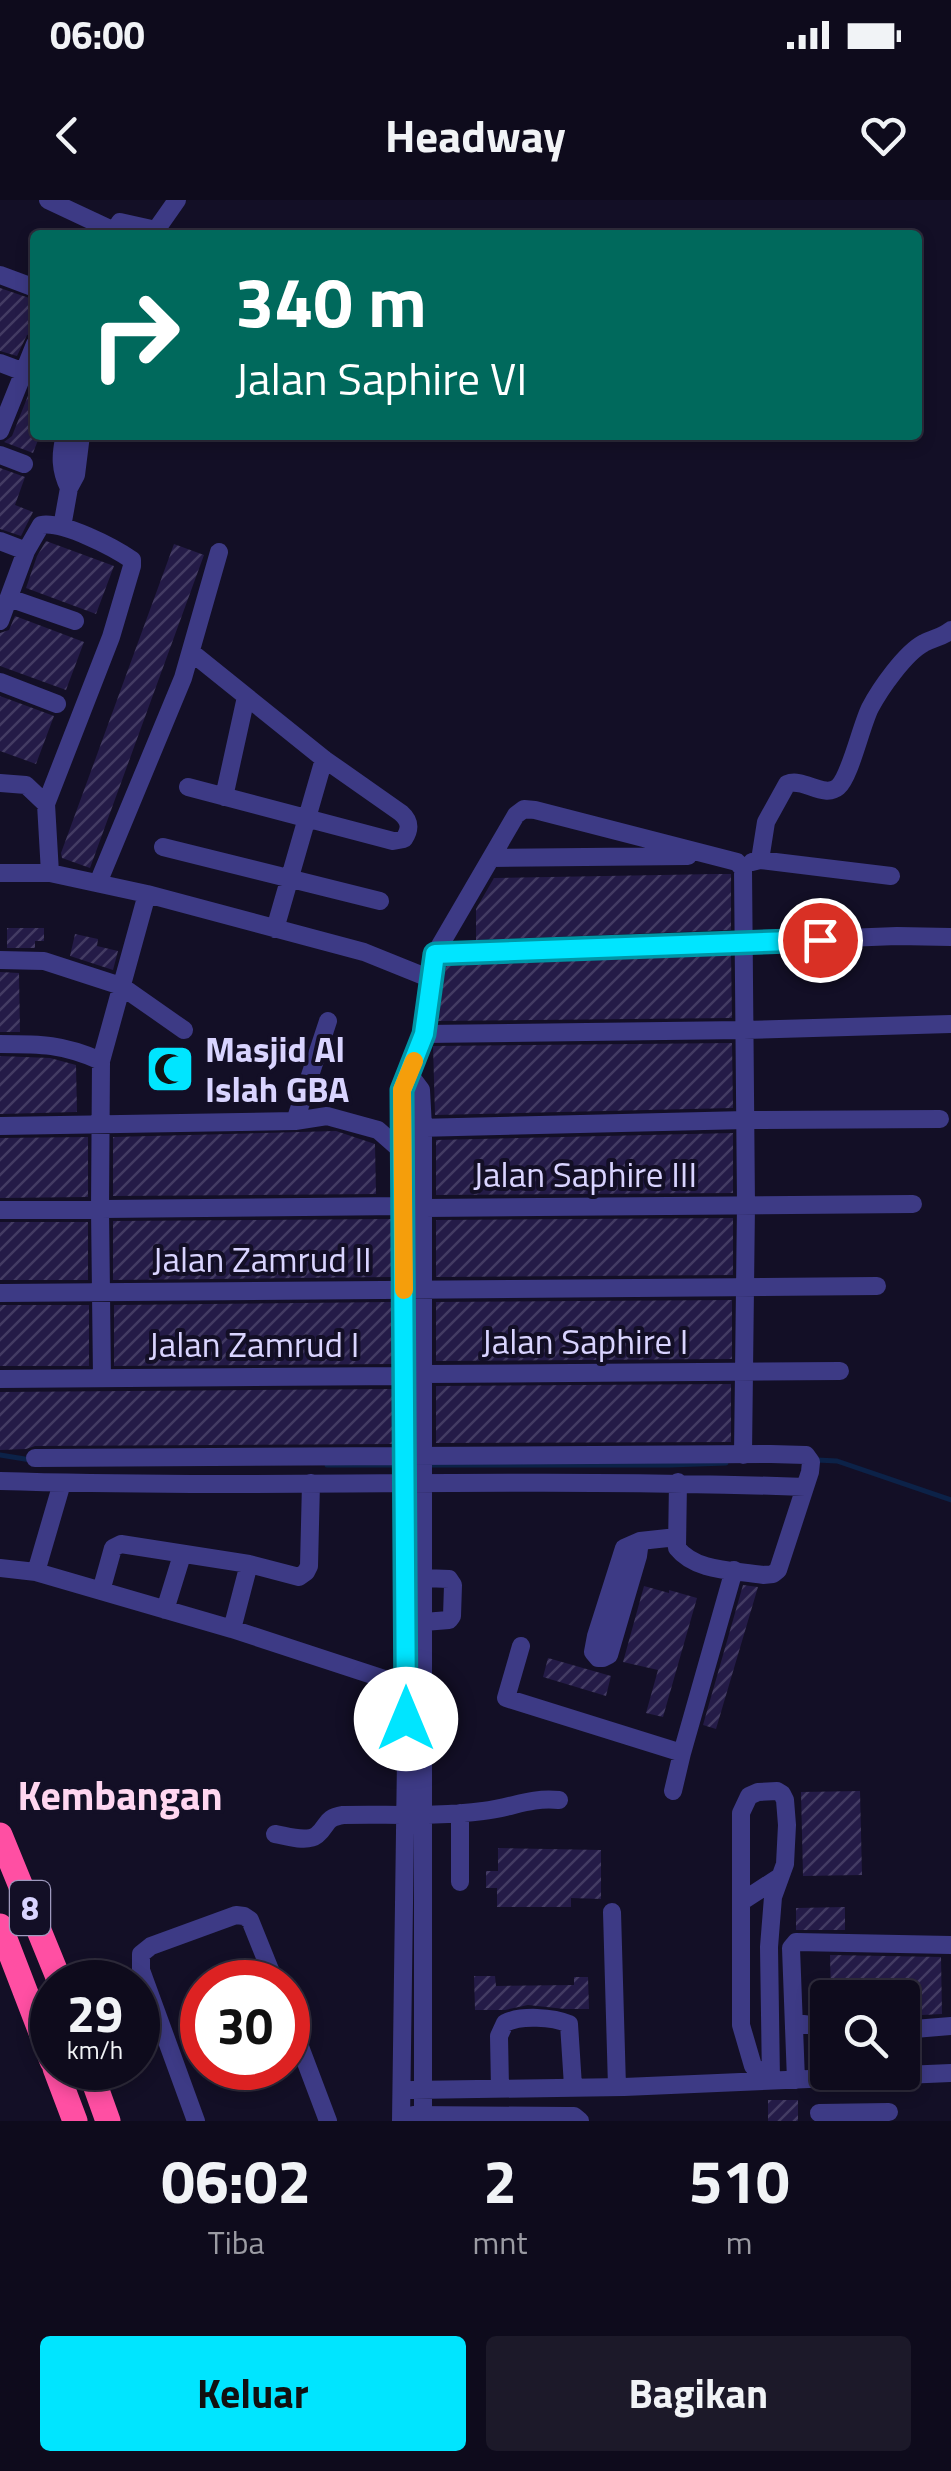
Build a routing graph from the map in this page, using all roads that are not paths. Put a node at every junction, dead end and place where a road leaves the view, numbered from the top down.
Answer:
1 (48, 200) edge
2 (177, 200) edge
3 (107, 230) edge
4 (115, 230) edge
5 (156, 230) edge
6 (156, 230) edge
7 (0, 275) edge
8 (30, 286) edge
9 (30, 357) edge
10 (0, 363) edge
11 (24, 372) junction
12 (0, 431) edge
13 (64, 440) edge
14 (80, 440) edge
15 (0, 455) edge
16 (24, 464) dead end
17 (69, 488) junction
18 (62, 528) junction
19 (0, 541) edge
20 (26, 551) junction
21 (219, 552) dead end
22 (9, 598) junction
23 (74, 621) dead end
24 (0, 622) edge
25 (951, 630) edge
26 (191, 652) junction
27 (0, 682) edge
28 (246, 697) junction
29 (56, 704) dead end
30 (324, 759) junction
31 (3, 781) edge
32 (188, 787) dead end
33 (224, 797) junction
34 (46, 804) junction
35 (306, 819) junction
36 (162, 848) dead end
37 (713, 856) junction
38 (491, 858) junction
39 (760, 860) junction
40 (741, 865) junction
41 (0, 873) edge
42 (50, 873) junction
43 (892, 876) dead end
44 (290, 878) junction
45 (98, 883) junction
46 (147, 894) junction
47 (380, 900) dead end
48 (276, 929) junction
49 (951, 936) edge
50 (744, 944) junction
51 (435, 954) junction
52 (0, 960) edge
53 (430, 980) junction
54 (121, 986) junction
55 (328, 1022) dead end
56 (951, 1024) edge
57 (184, 1030) dead end
58 (743, 1030) junction
59 (424, 1034) junction
60 (0, 1044) edge
61 (101, 1061) junction
62 (409, 1074) junction
63 (940, 1119) dead end
64 (746, 1120) junction
65 (294, 1121) junction
66 (0, 1126) edge
67 (100, 1126) junction
68 (402, 1128) junction
69 (423, 1128) junction
70 (402, 1152) junction
71 (913, 1204) dead end
72 (746, 1205) junction
73 (403, 1206) junction
74 (424, 1208) junction
75 (100, 1209) junction
76 (0, 1210) edge
77 (876, 1286) dead end
78 (744, 1287) junction
79 (424, 1289) junction
80 (100, 1292) junction
81 (404, 1292) junction
82 (0, 1293) edge
83 (840, 1371) dead end
84 (745, 1372) junction
85 (415, 1375) junction
86 (102, 1378) junction
87 (0, 1379) edge
88 (742, 1455) junction
89 (34, 1458) dead end
90 (292, 1470) junction
91 (415, 1470) junction
92 (0, 1481) edge
93 (678, 1482) junction
94 (62, 1483) junction
95 (311, 1483) junction
96 (806, 1486) junction
97 (677, 1537) junction
98 (640, 1541) junction
99 (182, 1555) junction
100 (249, 1564) junction
101 (0, 1568) edge
102 (734, 1570) junction
103 (36, 1572) junction
104 (424, 1578) junction
105 (101, 1591) junction
106 (165, 1610) junction
107 (424, 1622) junction
108 (232, 1629) junction
109 (521, 1646) dead end
110 (415, 1689) junction
111 (682, 1753) junction
112 (672, 1791) dead end
113 (560, 1800) dead end
114 (414, 1813) junction
115 (460, 1813) junction
116 (0, 1834) edge
117 (275, 1834) dead end
118 (778, 1878) junction
119 (460, 1882) dead end
120 (741, 1902) junction
121 (612, 1912) dead end
122 (0, 1926) edge
123 (951, 1944) edge
124 (51, 1960) edge
125 (266, 1960) edge
126 (30, 2003) edge
127 (794, 2023) junction
128 (810, 2025) edge
129 (951, 2026) edge
130 (920, 2029) edge
131 (310, 2073) edge
132 (951, 2074) edge
133 (920, 2075) edge
134 (180, 2077) edge
135 (796, 2080) junction
136 (810, 2080) edge
137 (771, 2081) junction
138 (573, 2086) junction
139 (617, 2087) junction
140 (500, 2088) junction
141 (64, 2090) edge
142 (97, 2090) edge
143 (185, 2090) edge
144 (401, 2090) junction
145 (423, 2090) junction
146 (856, 2090) edge
147 (857, 2112) junction
148 (889, 2112) dead end
149 (820, 2113) dead end
150 (402, 2118) edge
151 (423, 2118) edge
152 (461, 2119) edge
153 (75, 2121) edge
154 (108, 2121) edge
155 (196, 2121) edge
156 (328, 2121) edge
157 (580, 2121) edge

1 - 3 street
2 - 5 street
4 - 6 street
7 - 8 street
9 - 11 street
10 - 11 street
11 - 12 street
13 - 17 street
14 - 17 street
15 - 16 street
17 - 18 street
18 - 20 street
18 - 34 street
19 - 20 street
20 - 22 street
21 - 26 street
22 - 23 street
22 - 24 street
25 - 39 street
26 - 28 street
26 - 45 street
27 - 29 street
28 - 30 street
28 - 33 street
30 - 35 street
30 - 35 street
31 - 34 street
32 - 33 street
33 - 35 street
34 - 42 street
35 - 44 street
36 - 44 street
37 - 38 street
37 - 38 street
37 - 40 street
38 - 51 street
39 - 40 street
39 - 43 street
40 - 50 street
41 - 42 street
42 - 45 street
44 - 47 street
44 - 48 street
45 - 46 street
46 - 48 street
46 - 54 street
48 - 53 street
49 - 50 street
50 - 51 street
50 - 58 street
51 - 53 street
52 - 54 street
53 - 59 street
54 - 57 street
54 - 61 street
55 - 65 street
56 - 58 street
58 - 59 street
58 - 64 street
59 - 62 street
60 - 61 street
61 - 67 street
62 - 68 street
62 - 69 street
63 - 64 street
64 - 69 street
64 - 72 street
65 - 67 street
65 - 70 street
66 - 67 street
67 - 75 street
68 - 69 street
68 - 70 street
69 - 74 street
70 - 73 street
71 - 72 street, Jalan Saphire III
72 - 74 street, Jalan Saphire III
72 - 78 street
73 - 75 street
73 - 81 street
74 - 79 street
75 - 76 street
75 - 80 street
77 - 78 street, Jalan Zamrud II
78 - 79 street, Jalan Zamrud II
78 - 84 street
79 - 81 street, Jalan Zamrud II
79 - 85 street
80 - 81 street, Jalan Zamrud II
80 - 82 street, Jalan Zamrud II
80 - 86 street
81 - 85 street
83 - 84 street, Jalan Saphire I
84 - 85 street, Jalan Saphire I
84 - 88 street
85 - 86 street, Jalan Zamrud I
85 - 91 street
86 - 87 street, Jalan Zamrud I
88 - 91 street
88 - 96 street
89 - 90 street
90 - 91 street
90 - 94 street
90 - 95 street
91 - 93 street
91 - 95 street
91 - 104 street
91 - 110 street
92 - 94 street
93 - 96 street
93 - 97 street
94 - 103 street
95 - 100 street
96 - 102 street
97 - 98 street
97 - 102 street
98 - 98 street
99 - 100 street
99 - 105 street
99 - 106 street
100 - 108 street
101 - 103 street
102 - 111 street
103 - 105 street
104 - 107 street
104 - 107 street
105 - 106 street
106 - 108 street
107 - 110 street
108 - 110 street
109 - 111 street
110 - 114 street
111 - 112 street
113 - 115 street
114 - 115 street
114 - 117 street
114 - 144 street
114 - 145 street
115 - 119 street
116 - 124 highway, 8
118 - 120 street
118 - 120 street
118 - 137 street
120 - 137 street
121 - 139 street
122 - 126 highway, 8
123 - 127 street
125 - 134 street
127 - 128 street
127 - 135 street
129 - 130 street
131 - 156 street
132 - 133 street
135 - 136 street
135 - 137 street
137 - 139 street
138 - 139 street
138 - 140 street
138 - 140 street
140 - 145 street
141 - 153 highway, 8
142 - 154 highway
143 - 155 street
144 - 145 street
144 - 150 street
145 - 151 street
146 - 147 street
147 - 148 street
147 - 149 street
150 - 151 street
151 - 152 street
152 - 157 street

